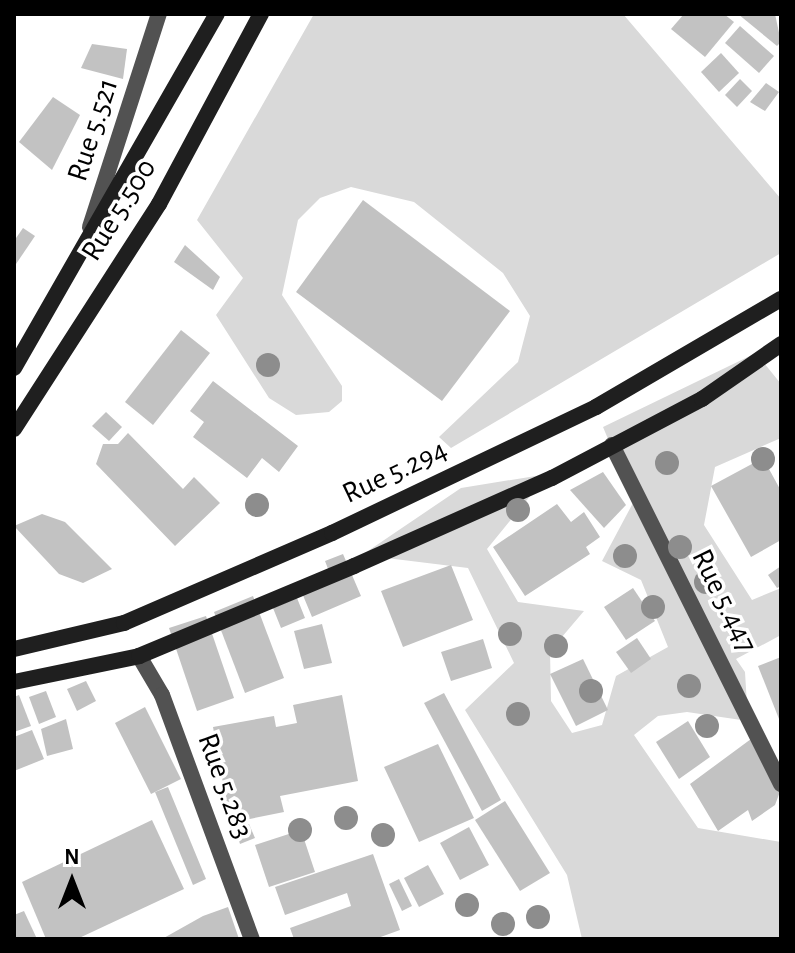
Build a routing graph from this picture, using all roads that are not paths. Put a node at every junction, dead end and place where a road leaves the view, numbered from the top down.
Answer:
1 (159, 14) edge
2 (217, 14) edge
3 (261, 14) edge
4 (78, 263) junction
5 (781, 299) edge
6 (781, 344) edge
7 (14, 368) edge
8 (14, 429) edge
9 (612, 445) junction
10 (14, 649) edge
11 (139, 656) junction
12 (14, 682) edge
13 (781, 784) edge
14 (252, 939) edge

1 - 4 street, Rue 5.521
2 - 4 main road, Rue 5.500
3 - 8 main road, Rue 5.500
4 - 7 main road, Rue 5.500
5 - 10 main road, Rue 5.294
6 - 9 main road
9 - 11 main road
9 - 13 street, Rue 5.447
11 - 12 main road
11 - 14 street, Rue 5.283

